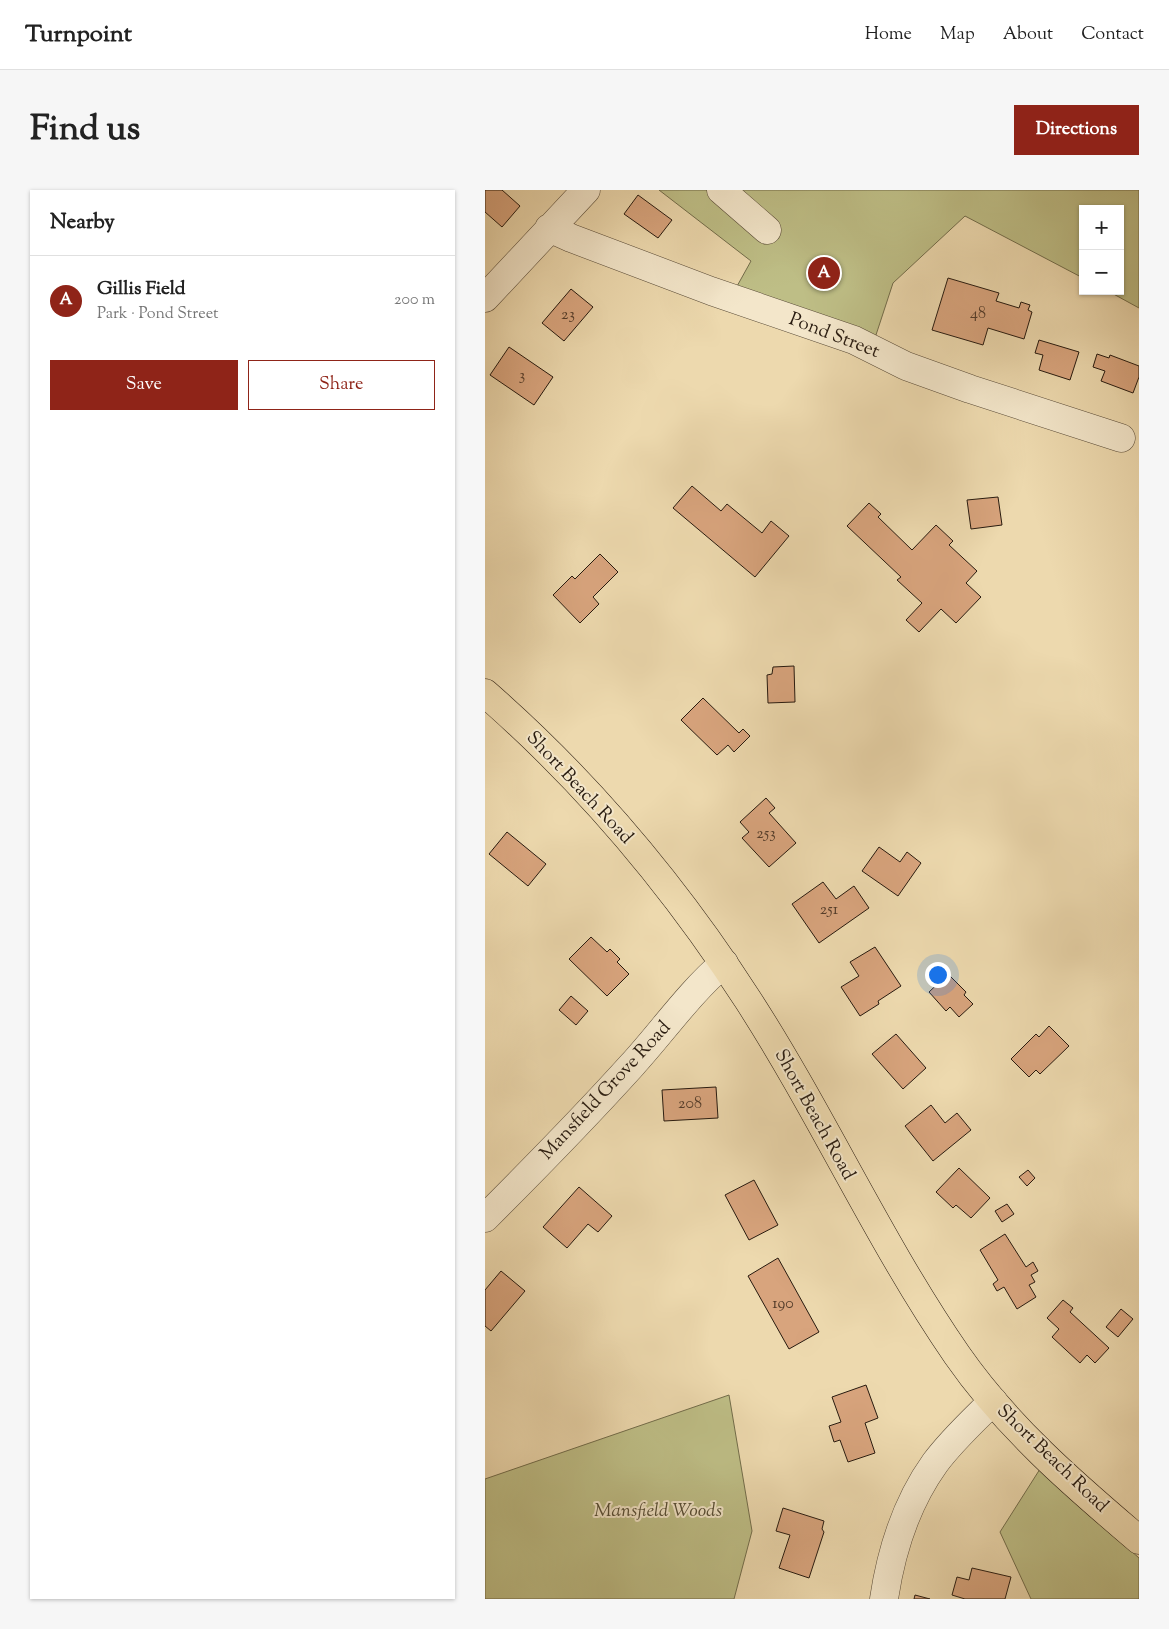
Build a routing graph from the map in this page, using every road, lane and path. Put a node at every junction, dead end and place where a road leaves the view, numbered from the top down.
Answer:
1 (586, 190) edge
2 (721, 190) edge
3 (549, 228) junction
4 (767, 230) dead end
5 (485, 298) edge
6 (1121, 438) dead end
7 (485, 693) edge
8 (724, 963) junction
9 (485, 1218) edge
10 (993, 1401) junction
11 (1139, 1540) edge
12 (884, 1599) edge

1 - 3 street
2 - 4 street
3 - 5 street
3 - 6 street, Pond Street
7 - 8 main road, Short Beach Road
8 - 9 street, Mansfield Grove Road
8 - 10 main road, Short Beach Road
10 - 11 main road, Short Beach Road
10 - 12 street

